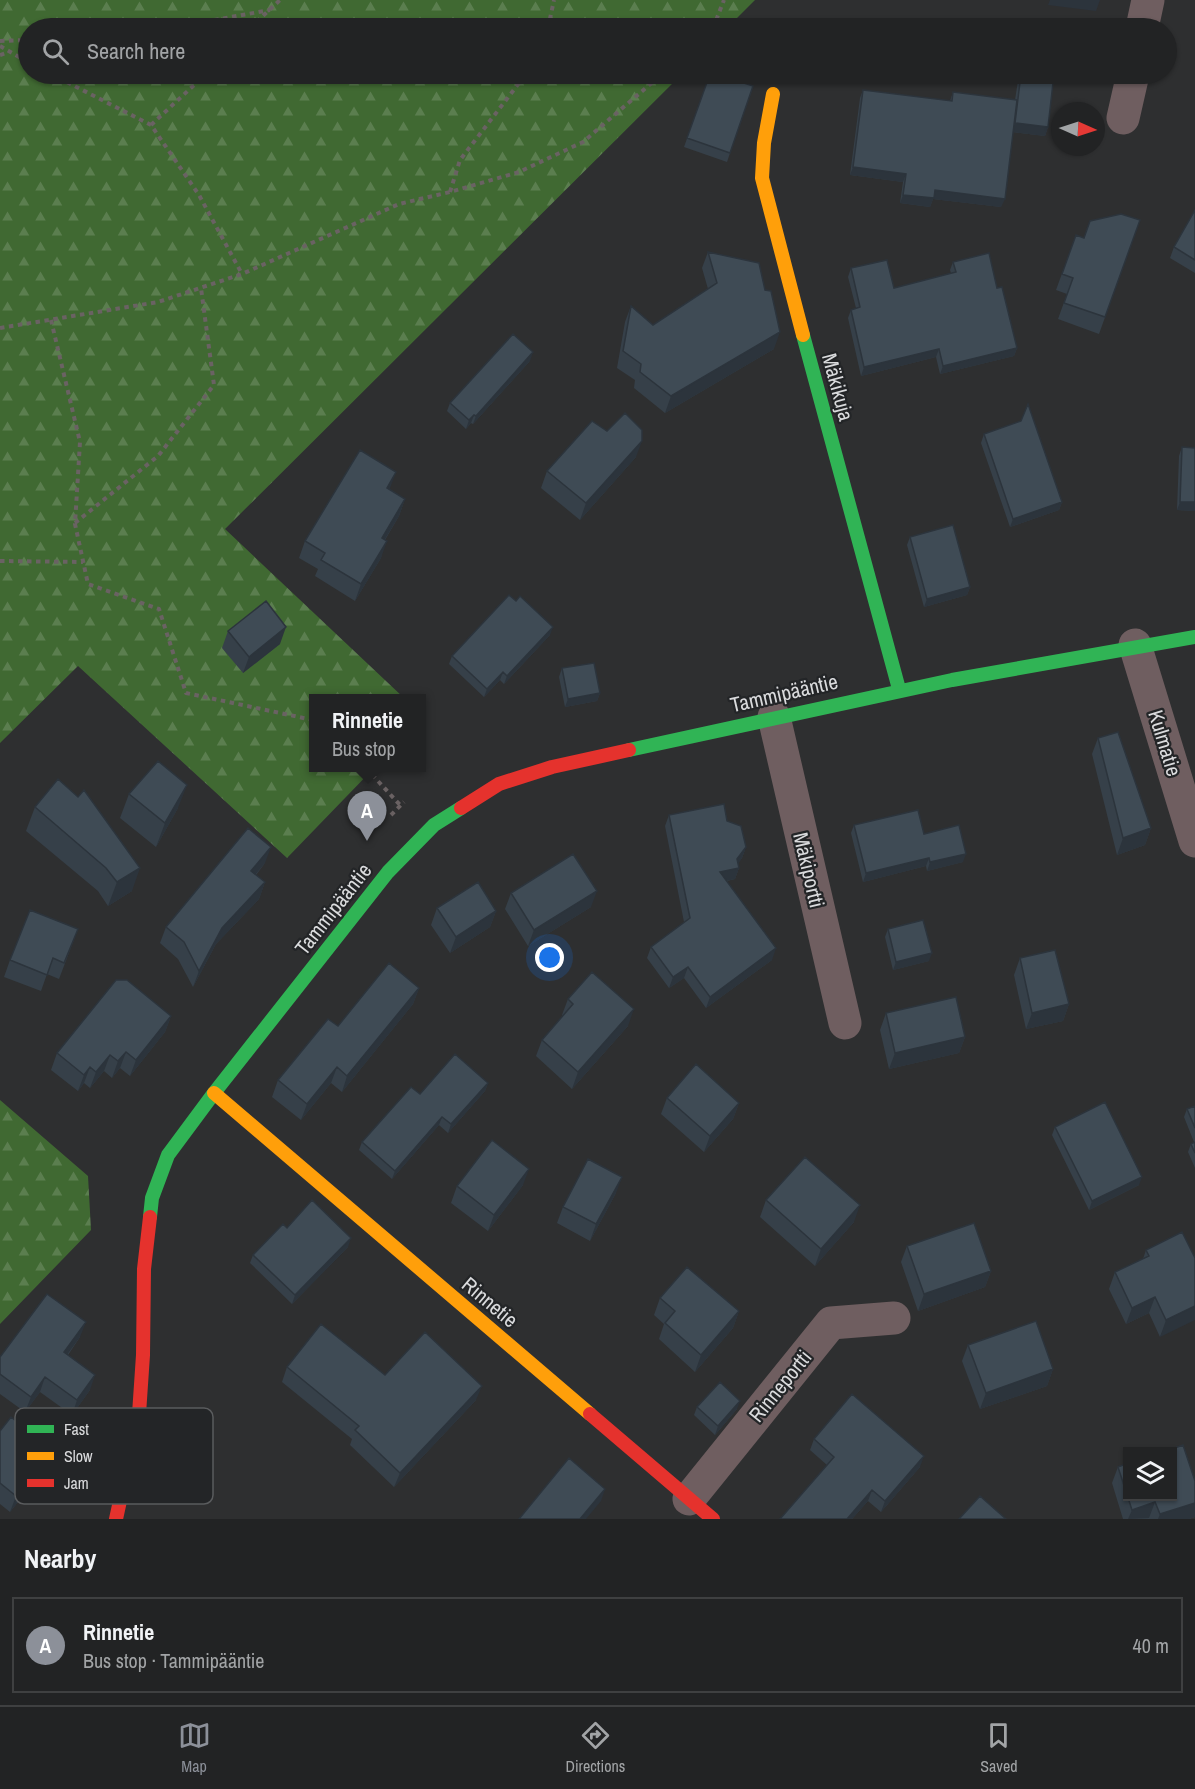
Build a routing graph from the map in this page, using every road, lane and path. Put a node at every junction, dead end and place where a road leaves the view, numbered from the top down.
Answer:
1 (280, 0) edge
2 (554, 0) edge
3 (724, 0) edge
4 (1148, 0) edge
5 (270, 10) junction
6 (226, 18) edge
7 (261, 18) edge
8 (550, 18) edge
9 (717, 18) edge
10 (1144, 18) edge
11 (18, 40) edge
12 (0, 41) edge
13 (0, 46) edge
14 (9, 52) junction
15 (0, 55) edge
16 (18, 57) edge
17 (71, 84) edge
18 (195, 84) edge
19 (518, 84) edge
20 (651, 84) edge
21 (1131, 84) edge
22 (773, 94) dead end
23 (1123, 118) dead end
24 (151, 125) junction
25 (450, 192) junction
26 (242, 274) junction
27 (201, 288) junction
28 (51, 320) junction
29 (0, 328) edge
30 (75, 524) junction
31 (0, 561) edge
32 (83, 562) junction
33 (1195, 637) edge
34 (1135, 645) junction
35 (899, 689) junction
36 (774, 717) junction
37 (309, 719) edge
38 (370, 772) edge
39 (408, 799) dead end
40 (400, 805) junction
41 (387, 819) dead end
42 (1195, 841) edge
43 (845, 1023) dead end
44 (214, 1093) junction
45 (894, 1318) dead end
46 (139, 1408) edge
47 (119, 1504) edge
48 (701, 1509) edge
49 (116, 1519) edge

1 - 5 path
2 - 8 path
3 - 9 path
4 - 10 street
5 - 6 path
5 - 7 path
11 - 12 path
13 - 14 path
14 - 15 path
14 - 16 path
17 - 24 path
18 - 24 path
19 - 25 path
20 - 25 path
21 - 23 street
22 - 35 street, Mäkikuja
24 - 26 path
25 - 26 path
26 - 27 path
27 - 28 path
27 - 30 path
28 - 29 path
28 - 30 path
30 - 32 path
31 - 32 path
32 - 37 path
33 - 34 street, Tammipääntie
34 - 35 street, Tammipääntie
34 - 42 street, Kulmatie
35 - 36 street, Tammipääntie
36 - 43 street, Mäkiportti
36 - 44 street, Tammipääntie
38 - 40 path
39 - 40 path
40 - 41 path
44 - 46 street, Tammipääntie
44 - 48 street, Rinnetie
45 - 48 street, Rinneportti
47 - 49 street, Tammipääntie

